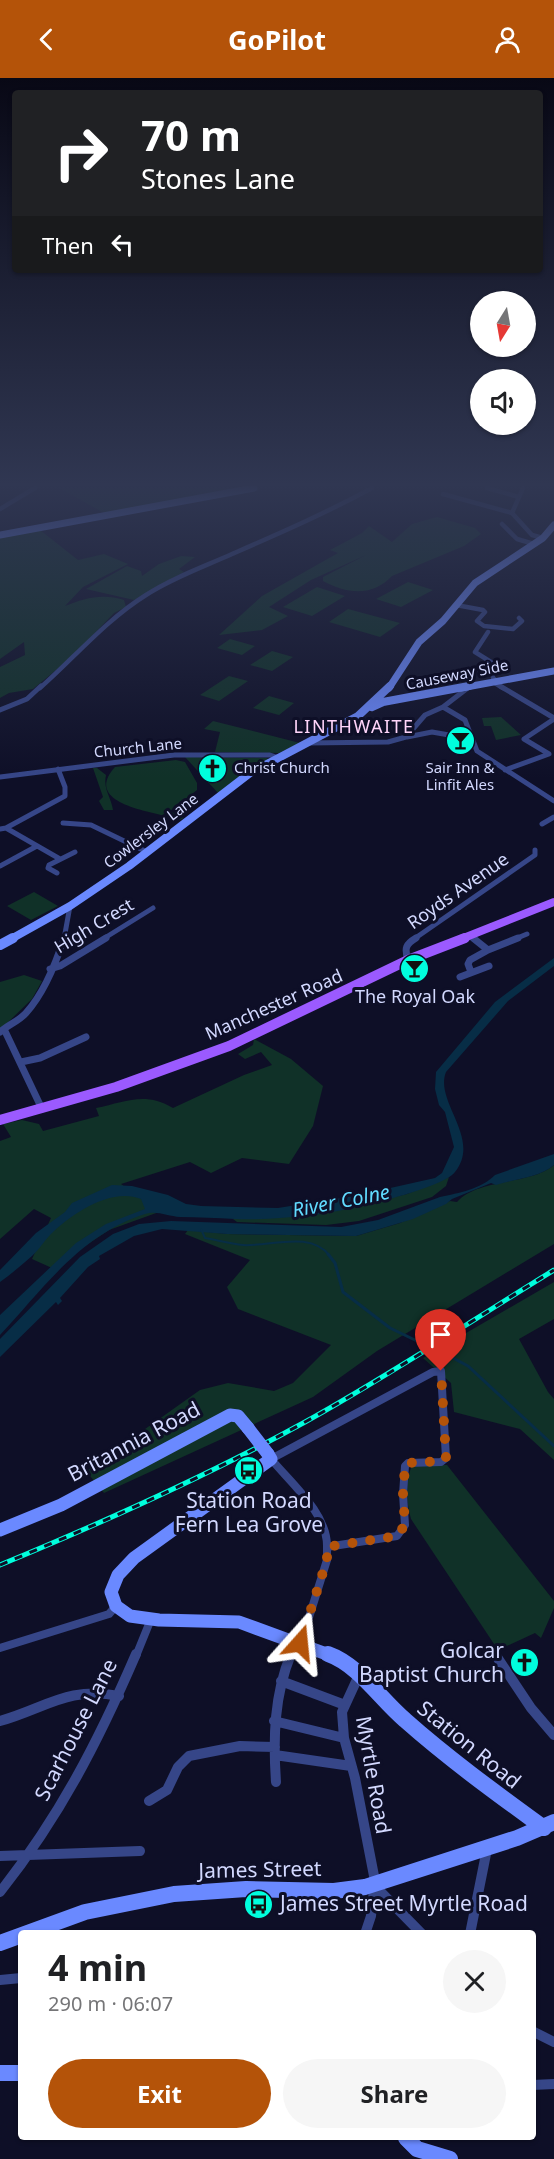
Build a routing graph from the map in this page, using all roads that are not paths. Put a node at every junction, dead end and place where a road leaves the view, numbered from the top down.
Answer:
1 (163, 585) edge
2 (473, 585) edge
3 (456, 605) junction
4 (519, 618) dead end
5 (488, 632) dead end
6 (554, 671) edge
7 (495, 682) junction
8 (469, 687) junction
9 (443, 707) junction
10 (366, 709) junction
11 (0, 710) edge
12 (554, 718) edge
13 (406, 738) junction
14 (472, 739) junction
15 (308, 743) junction
16 (279, 758) junction
17 (58, 769) junction
18 (505, 770) junction
19 (0, 777) edge
20 (554, 801) edge
21 (554, 817) edge
22 (63, 823) dead end
23 (542, 824) dead end
24 (3, 829) edge
25 (37, 846) junction
26 (536, 850) dead end
27 (75, 852) dead end
28 (147, 852) junction
29 (60, 859) junction
30 (0, 866) edge
31 (57, 873) dead end
32 (554, 902) edge
33 (70, 906) junction
34 (153, 908) dead end
35 (0, 934) edge
36 (527, 934) dead end
37 (470, 935) junction
38 (10, 939) junction
39 (0, 945) edge
40 (489, 950) junction
41 (408, 960) junction
42 (489, 966) dead end
43 (51, 969) junction
44 (471, 972) junction
45 (460, 977) dead end
46 (2, 1030) edge
47 (86, 1037) dead end
48 (21, 1062) junction
49 (42, 1109) junction
50 (0, 1120) edge
51 (269, 1456) junction
52 (0, 1530) edge
53 (327, 1547) junction
54 (116, 1606) junction
55 (151, 1619) junction
56 (298, 1642) junction
57 (0, 1648) edge
58 (493, 1652) dead end
59 (359, 1674) junction
60 (281, 1681) junction
61 (119, 1696) junction
62 (345, 1705) junction
63 (0, 1721) edge
64 (274, 1721) junction
65 (554, 1734) edge
66 (344, 1738) junction
67 (275, 1751) junction
68 (351, 1766) junction
69 (276, 1782) dead end
70 (149, 1801) dead end
71 (551, 1827) edge
72 (487, 1849) junction
73 (140, 1851) dead end
74 (29, 1855) junction
75 (0, 1856) edge
76 (374, 1885) junction
77 (0, 1892) edge
78 (33, 1930) edge
79 (366, 1930) edge
80 (418, 1930) edge
81 (471, 1930) edge
82 (18, 1936) edge
83 (0, 1943) edge
84 (18, 1978) edge
85 (0, 1980) edge
86 (536, 2033) edge
87 (554, 2042) edge
88 (0, 2073) edge
89 (18, 2073) edge
90 (554, 2084) edge
91 (536, 2085) edge
92 (408, 2140) edge
93 (450, 2159) edge

1 - 11 street
2 - 3 street
3 - 4 street
3 - 10 street
5 - 7 street
6 - 7 street, Causeway Side
7 - 8 street, Causeway Side
7 - 12 street
8 - 9 street
8 - 10 street, Causeway Side
9 - 13 street
9 - 14 street
10 - 15 street, Cowlersley Lane
12 - 18 street
13 - 14 street
13 - 15 street
14 - 18 street
15 - 16 street, Cowlersley Lane
16 - 17 street, Church Lane
16 - 28 street, Cowlersley Lane
17 - 19 street, Church Lane
17 - 24 street
18 - 20 street
21 - 23 street
22 - 28 street
24 - 25 street
25 - 29 street
25 - 30 street
26 - 41 street, Royds Avenue
27 - 29 street
28 - 33 street, Cowlersley Lane
29 - 31 street
32 - 37 main road, Manchester Road
33 - 38 street, Cowlersley Lane
33 - 43 street
34 - 43 street, High Crest
35 - 38 street
36 - 40 street
37 - 40 street
37 - 41 main road, Manchester Road
38 - 39 street, Cowlersley Lane
40 - 44 street
41 - 49 main road, Manchester Road
42 - 44 street
43 - 46 street
44 - 45 street
46 - 48 street
47 - 48 street
48 - 49 street
49 - 50 main road, Manchester Road
51 - 52 street, Britannia Road, bridge
51 - 53 street
51 - 53 street
51 - 54 street
53 - 56 street
54 - 55 street, Station Road
54 - 57 street
55 - 56 street, Station Road
55 - 61 street, Scarhouse Lane
56 - 59 street, Station Road
56 - 60 street
58 - 65 street
59 - 62 street, Myrtle Road
59 - 71 street, Station Road
60 - 62 street
60 - 64 street
61 - 63 street
61 - 74 street, Scarhouse Lane
62 - 66 street, Myrtle Road
64 - 66 street
64 - 67 street
66 - 68 street, Myrtle Road
67 - 68 street
67 - 69 street
67 - 70 street
68 - 76 street, Myrtle Road
71 - 72 street, James Street
72 - 76 street, James Street
72 - 81 street
73 - 74 street
74 - 75 street
74 - 77 street, Scarhouse Lane
76 - 78 street, James Street
76 - 79 street, Myrtle Road
76 - 80 street
82 - 83 street, James Street
84 - 85 street
86 - 87 street
88 - 89 street
90 - 91 street
92 - 93 street

